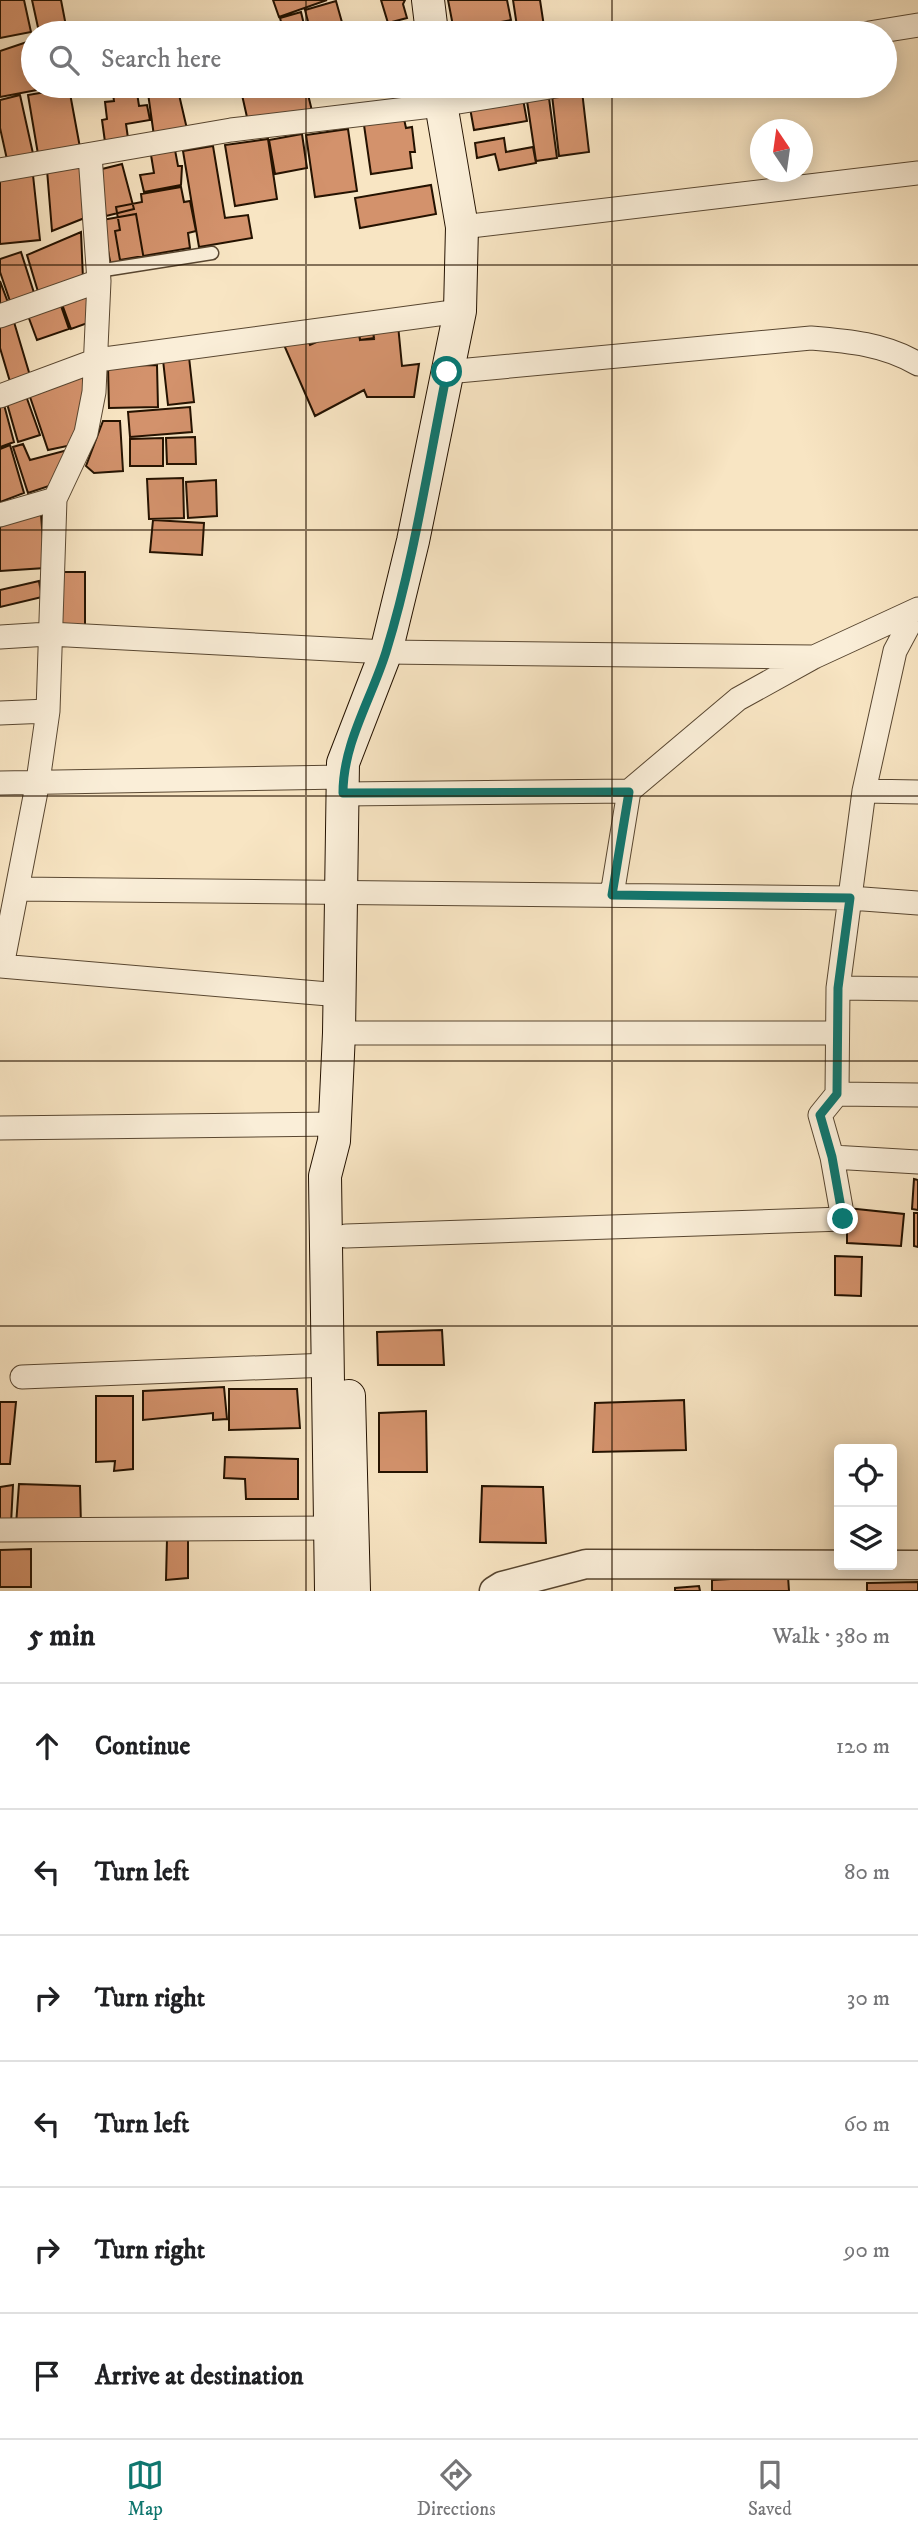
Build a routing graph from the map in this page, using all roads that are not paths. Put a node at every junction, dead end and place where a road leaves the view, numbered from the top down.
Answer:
1 (428, 0) edge
2 (431, 21) edge
3 (918, 25) edge
4 (897, 28) edge
5 (421, 98) edge
6 (440, 98) edge
7 (90, 155) junction
8 (1, 167) edge
9 (918, 173) edge
10 (462, 227) junction
11 (212, 253) dead end
12 (99, 276) junction
13 (460, 311) junction
14 (0, 316) edge
15 (97, 360) junction
16 (918, 364) edge
17 (447, 372) junction
18 (0, 396) edge
19 (55, 499) junction
20 (0, 515) edge
21 (918, 609) edge
22 (49, 634) junction
23 (0, 638) edge
24 (386, 652) junction
25 (814, 657) junction
26 (48, 711) junction
27 (0, 713) edge
28 (38, 780) junction
29 (0, 783) edge
30 (343, 785) junction
31 (864, 791) junction
32 (629, 792) junction
33 (918, 792) edge
34 (17, 889) junction
35 (341, 891) junction
36 (612, 895) junction
37 (850, 898) junction
38 (918, 903) edge
39 (1, 966) edge
40 (838, 988) junction
41 (918, 989) edge
42 (340, 995) junction
43 (339, 1033) junction
44 (837, 1033) junction
45 (837, 1094) junction
46 (918, 1095) edge
47 (0, 1128) edge
48 (334, 1132) junction
49 (832, 1157) junction
50 (918, 1162) edge
51 (346, 1236) junction
52 (328, 1365) junction
53 (22, 1377) dead end
54 (329, 1528) junction
55 (0, 1530) edge
56 (918, 1565) edge
57 (331, 1591) edge
58 (354, 1591) edge
59 (494, 1591) edge

1 - 2 main road
3 - 4 street
5 - 7 street
6 - 10 main road
7 - 8 street
7 - 12 street
9 - 10 street
10 - 13 main road
11 - 12 lane
12 - 14 street
12 - 15 street
13 - 15 street
13 - 17 main road
15 - 18 street
15 - 19 street
16 - 17 street
17 - 24 main road
19 - 20 street
19 - 22 street
21 - 25 street
21 - 31 street
22 - 23 street
22 - 24 street
22 - 26 street
24 - 25 street
24 - 30 main road
25 - 32 street
26 - 27 street
26 - 28 street
28 - 29 street
28 - 30 street
28 - 34 street
30 - 32 street
30 - 35 main road
31 - 33 street
31 - 37 street
32 - 36 street
34 - 35 street
34 - 39 street
35 - 36 street
35 - 42 main road
36 - 37 street
37 - 38 street
37 - 40 street
39 - 42 street
40 - 41 street
40 - 44 street
42 - 43 main road
43 - 44 street
43 - 48 main road
44 - 45 street
45 - 46 street
45 - 49 street
47 - 48 street
48 - 51 main road
48 - 52 main road
49 - 50 street
49 - 51 street
51 - 58 main road
52 - 53 street
52 - 54 main road
54 - 55 street
54 - 57 main road
56 - 59 street

